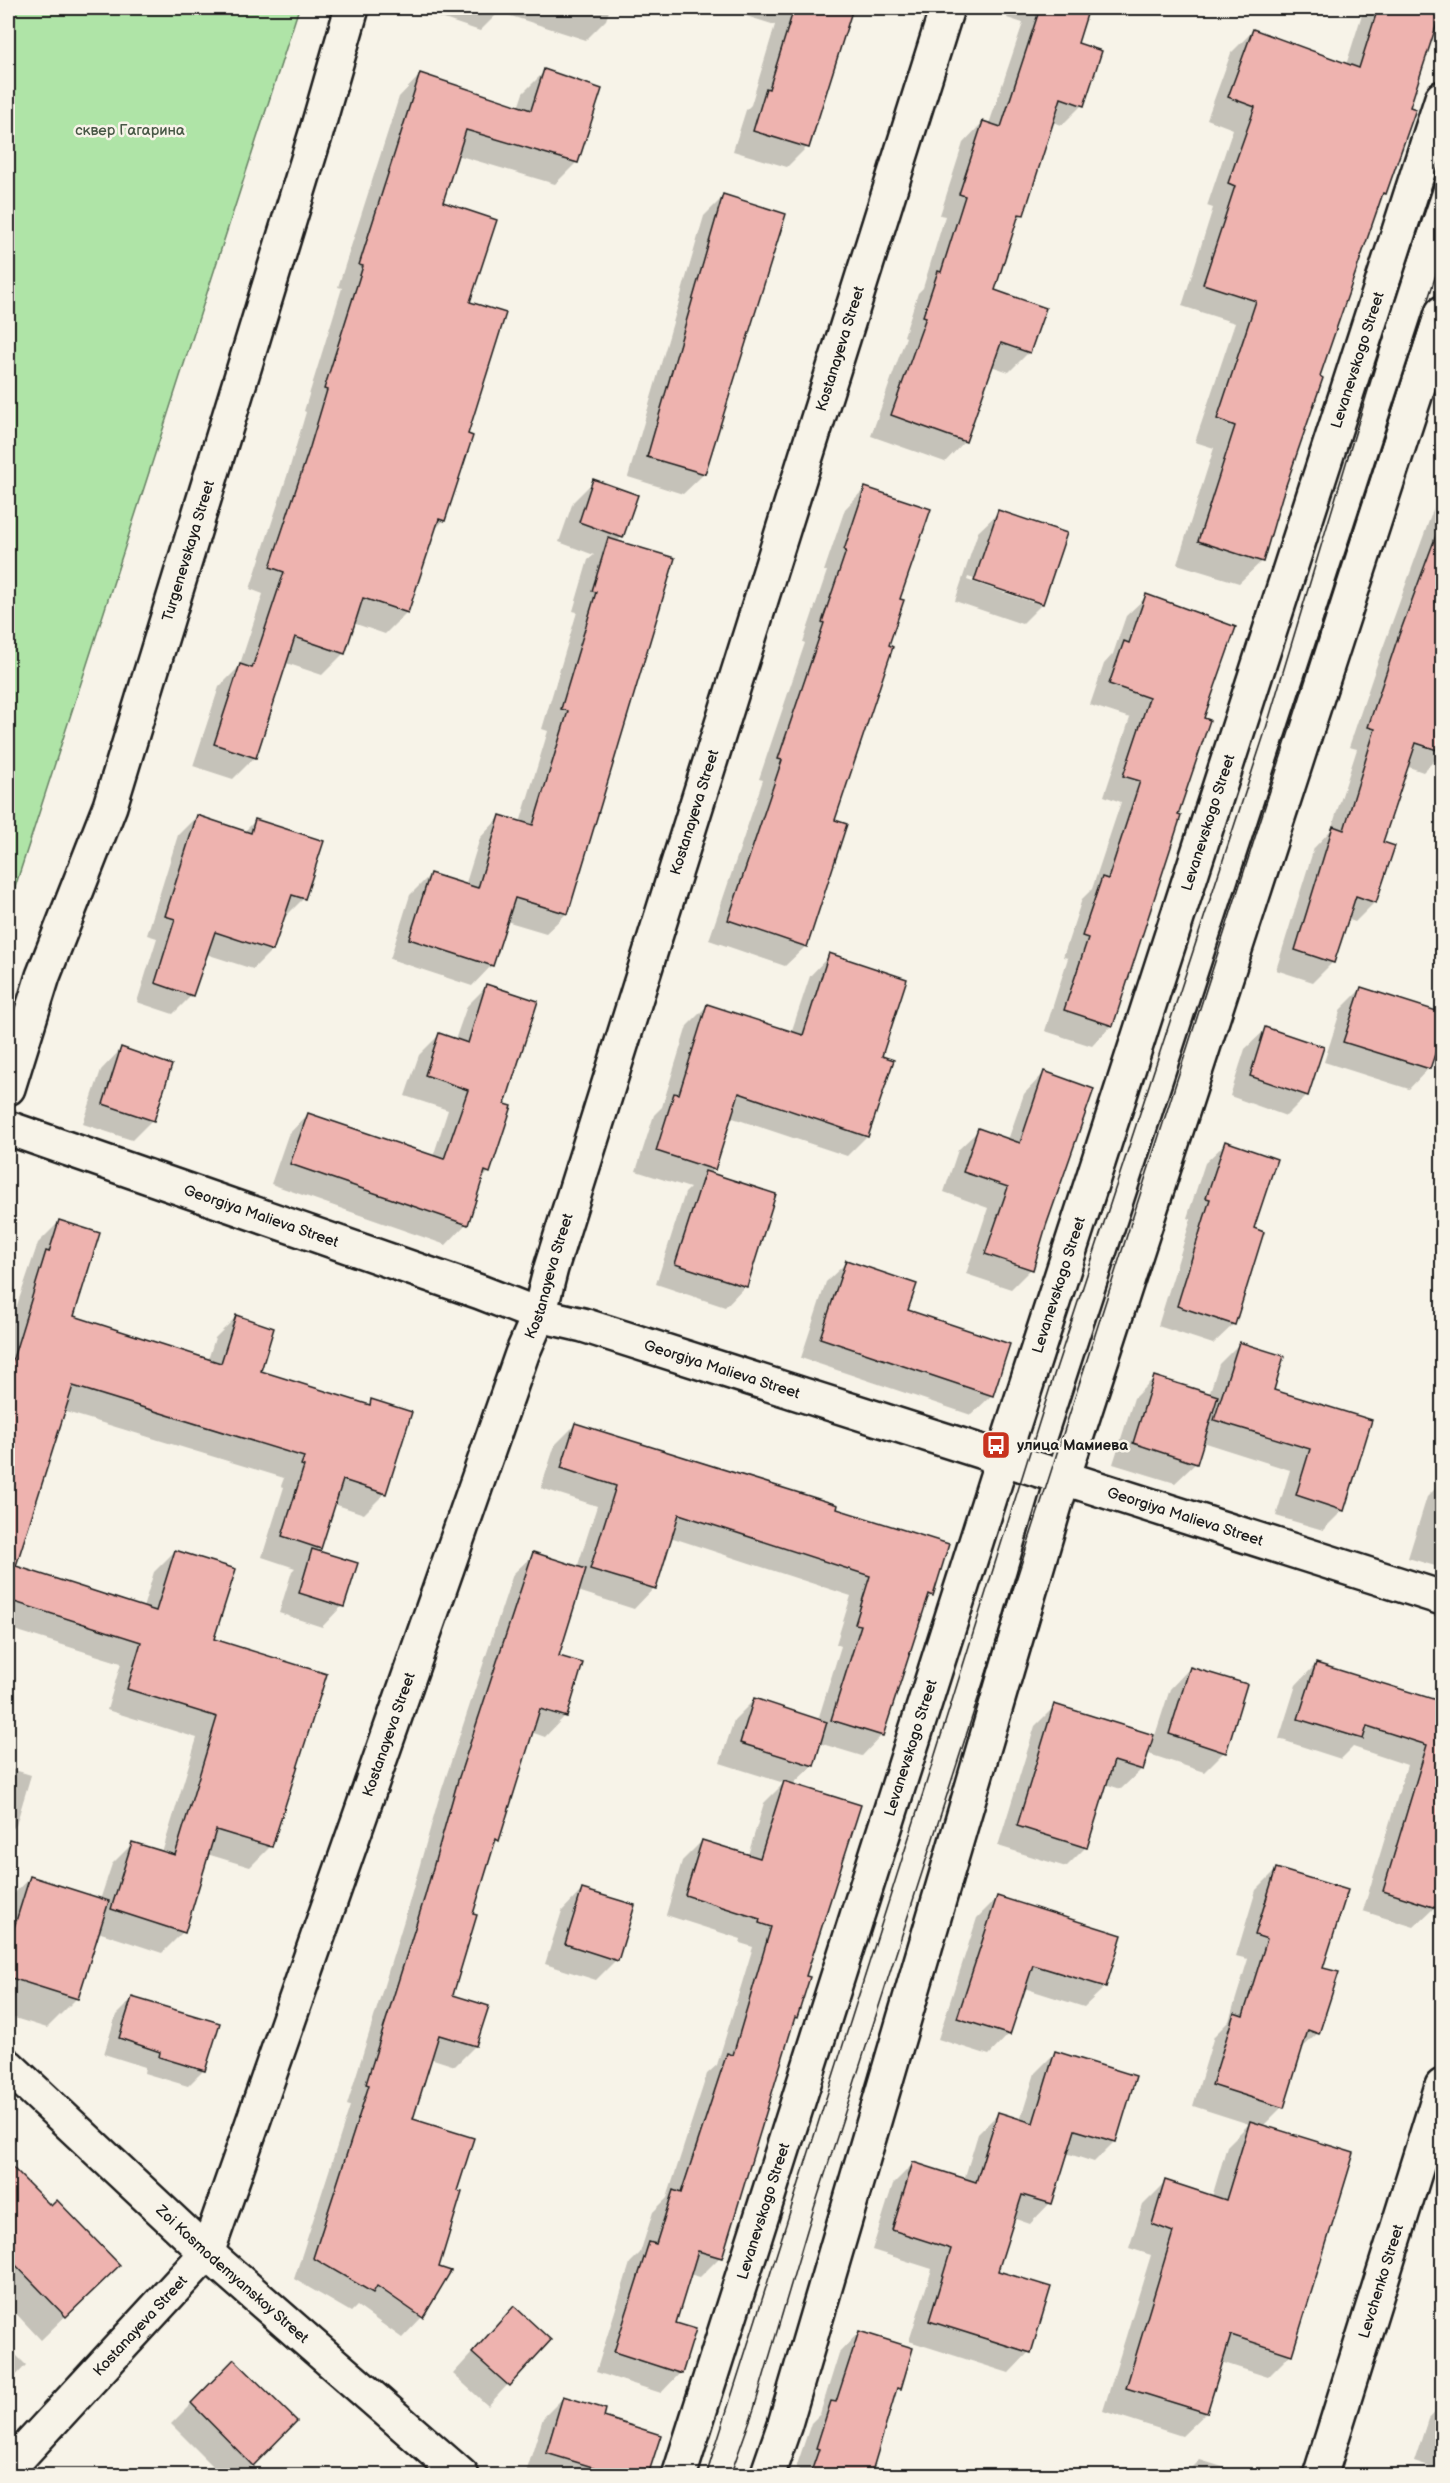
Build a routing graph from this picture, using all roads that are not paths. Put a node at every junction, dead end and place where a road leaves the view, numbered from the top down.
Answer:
1 (352, 8) edge
2 (947, 8) edge
3 (1443, 98) edge
4 (1443, 314) edge
5 (8, 1088) edge
6 (8, 1128) edge
7 (539, 1315) junction
8 (1003, 1457) junction
9 (1063, 1478) junction
10 (1443, 1598) edge
11 (8, 2066) edge
12 (1443, 2086) edge
13 (207, 2253) junction
14 (8, 2469) edge
15 (462, 2475) edge
16 (679, 2475) edge
17 (766, 2475) edge
18 (1320, 2475) edge

1 - 5 street, Turgenevskaya Street
2 - 7 street, Kostanayeva Street
3 - 8 street, Levanevskogo Street
4 - 9 street
6 - 7 street, Georgiya Malieva Street
7 - 8 street, Georgiya Malieva Street
7 - 13 street, Kostanayeva Street
8 - 9 street, Georgiya Malieva Street
8 - 16 street, Levanevskogo Street
9 - 10 street, Georgiya Malieva Street
9 - 17 street
11 - 13 street, Zoi Kosmodemyanskoy Street
12 - 18 street, Levchenko Street
13 - 14 street, Kostanayeva Street
13 - 15 street, Zoi Kosmodemyanskoy Street

